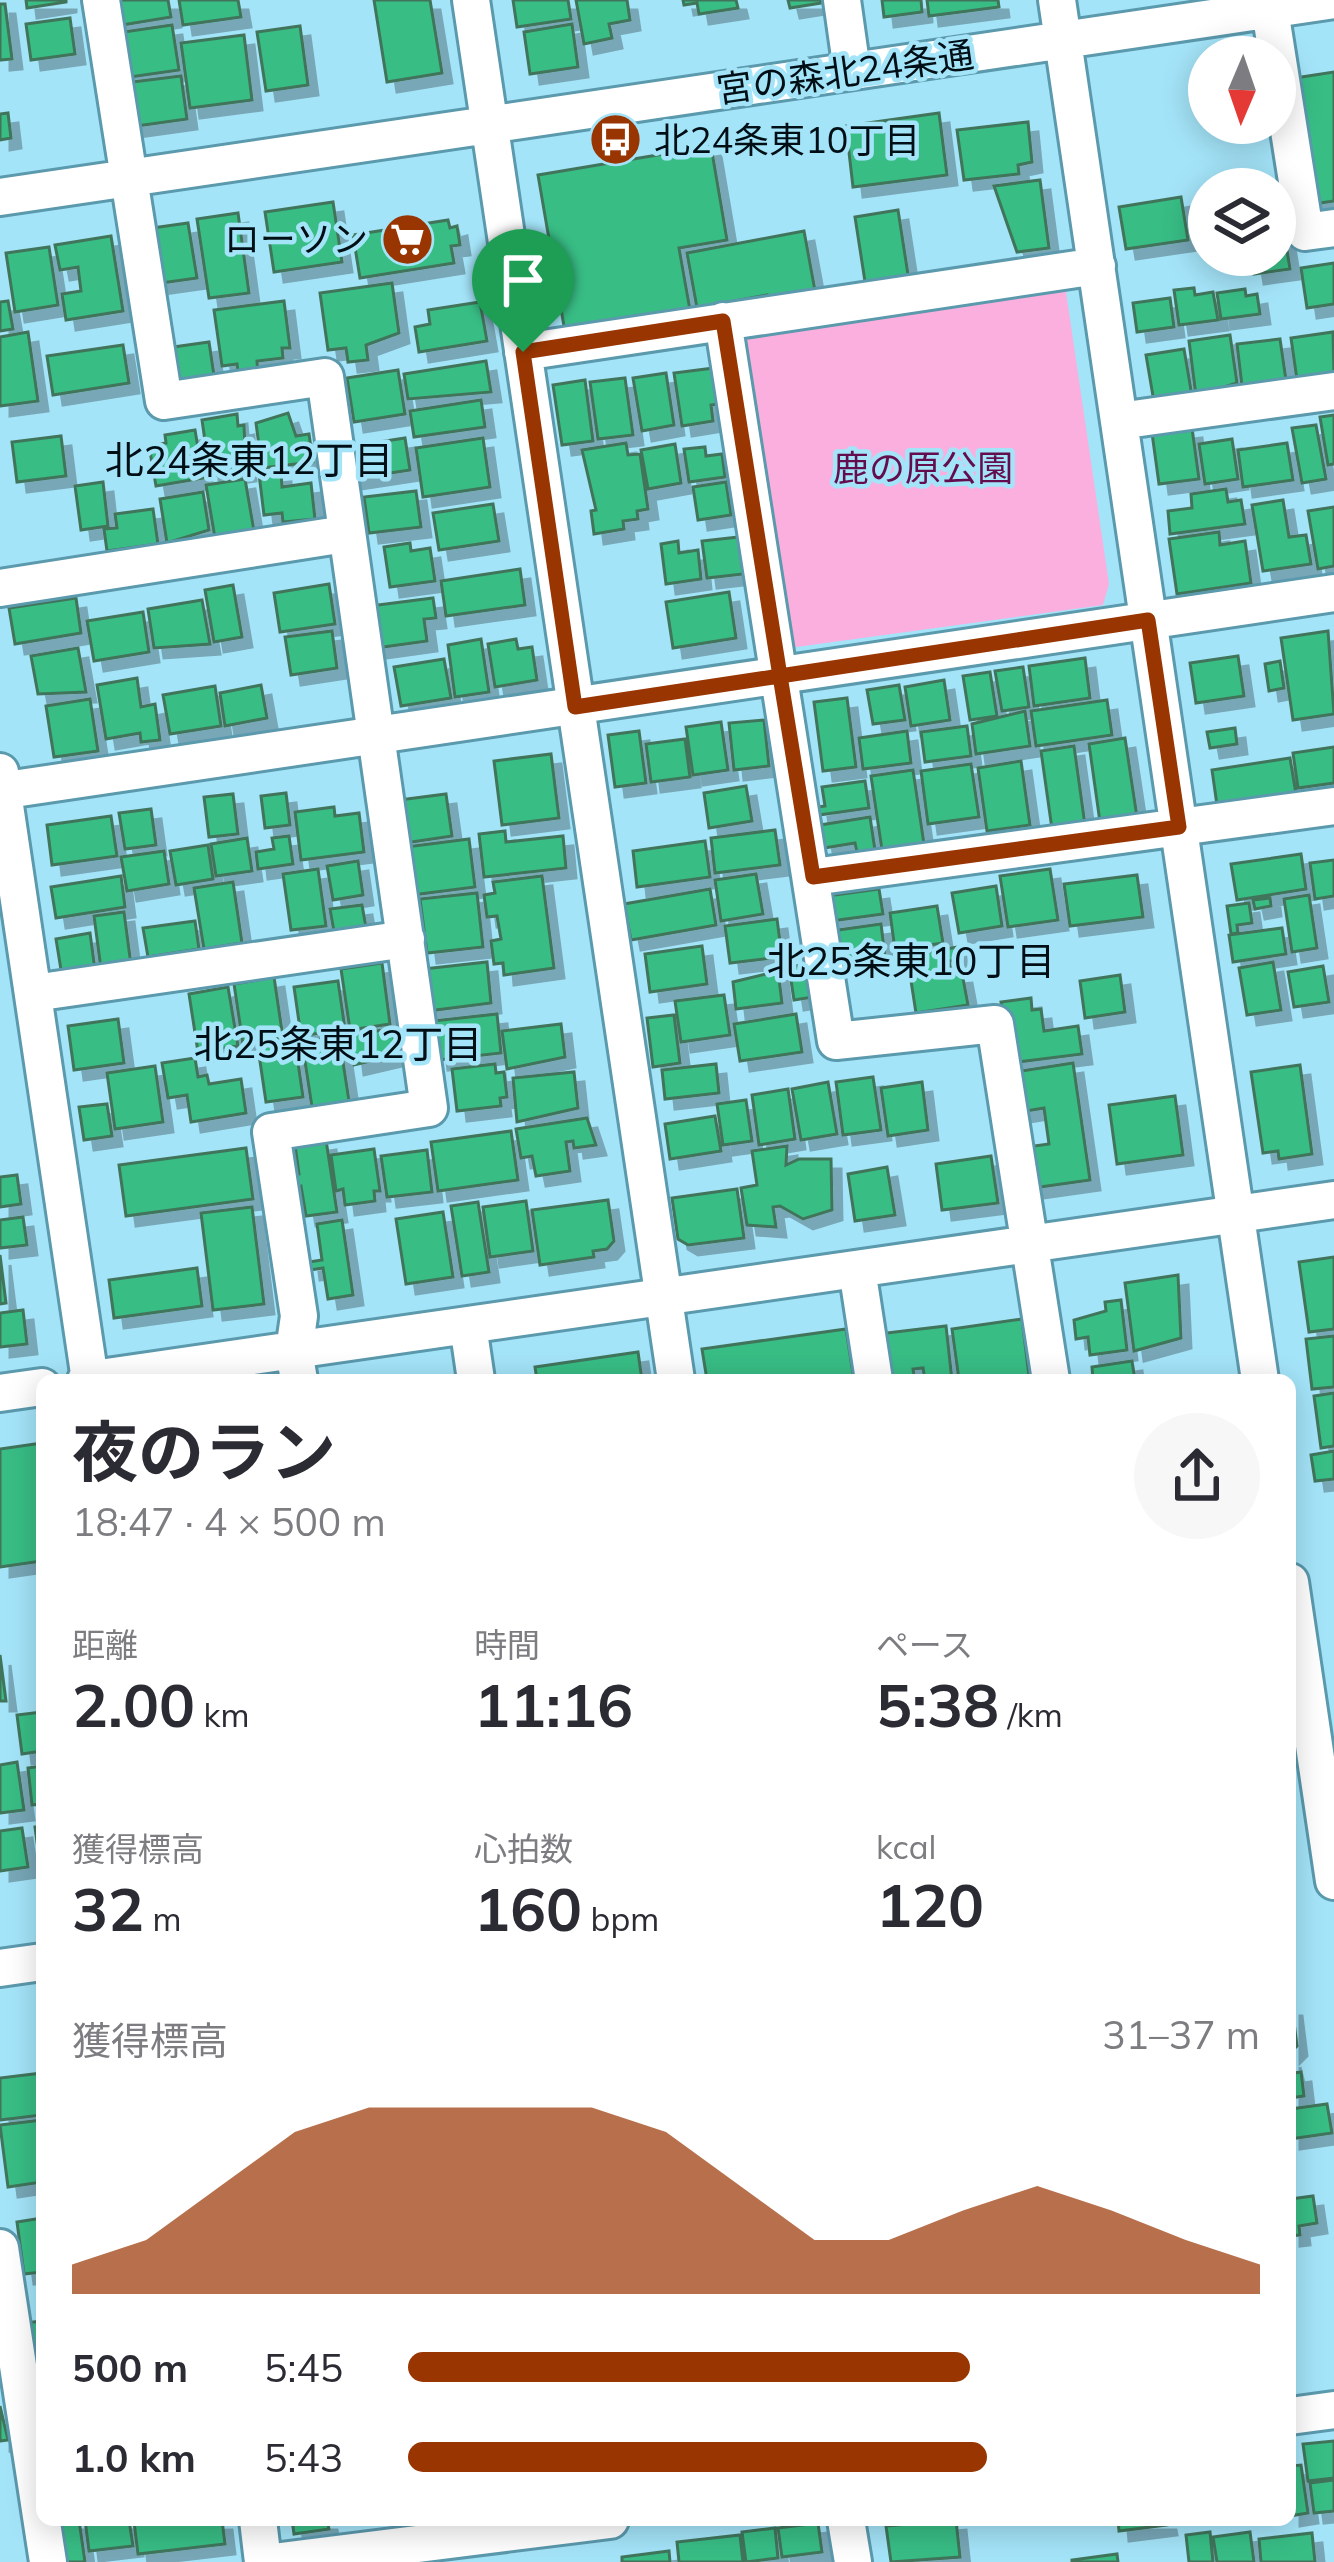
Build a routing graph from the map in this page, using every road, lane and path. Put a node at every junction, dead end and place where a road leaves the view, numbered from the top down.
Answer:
1 (101, 0) edge
2 (471, 0) edge
3 (842, 0) edge
4 (1057, 0) edge
5 (1334, 0) edge
6 (1270, 10) junction
7 (1061, 41) junction
8 (852, 70) junction
9 (490, 124) junction
10 (125, 178) junction
11 (0, 197) edge
12 (1334, 228) edge
13 (1097, 266) junction
14 (723, 321) junction
15 (523, 352) junction
16 (1334, 391) edge
17 (1119, 421) junction
18 (345, 534) junction
19 (0, 588) edge
20 (1334, 593) edge
21 (1148, 620) junction
22 (780, 676) junction
23 (575, 707) junction
24 (375, 735) junction
25 (1, 785) edge
26 (1334, 806) edge
27 (1179, 827) junction
28 (813, 877) junction
29 (406, 939) junction
30 (34, 993) junction
31 (1334, 1200) edge
32 (1236, 1216) junction
33 (1030, 1244) junction
34 (857, 1269) junction
35 (664, 1296) junction
36 (468, 1325) junction
37 (296, 1366) edge
38 (87, 1374) edge
39 (177, 1374) edge
40 (475, 1374) edge
41 (675, 1374) edge
42 (873, 1374) edge
43 (1050, 1374) edge
44 (1259, 1374) edge
45 (36, 1389) edge
46 (0, 1393) edge
47 (1296, 1631) edge
48 (1314, 1778) edge
49 (1334, 1881) edge
50 (36, 1963) edge
51 (0, 1968) edge
52 (0, 2248) edge
53 (8, 2358) edge
54 (1334, 2410) edge
55 (1296, 2415) edge
56 (36, 2501) edge
57 (41, 2526) edge
58 (259, 2526) edge
59 (524, 2526) edge
60 (847, 2526) edge
61 (481, 2529) edge
62 (48, 2562) edge
63 (263, 2562) edge
64 (273, 2562) edge
65 (853, 2562) edge

1 - 10 street
2 - 9 street
3 - 8 street
4 - 7 street
5 - 6 street, 宮の森北24条通
6 - 7 street, 宮の森北24条通
6 - 12 street
7 - 8 street, 宮の森北24条通
7 - 13 street
8 - 9 street, 宮の森北24条通
9 - 10 street, 宮の森北24条通
9 - 15 street
10 - 11 street, 宮の森北24条通
10 - 18 street
13 - 14 street
13 - 17 street
14 - 15 street
14 - 22 street
15 - 23 street
16 - 17 street
17 - 21 street
18 - 19 street
18 - 24 street
20 - 21 street
21 - 22 street
21 - 27 street
22 - 23 street
22 - 28 street
23 - 24 street
23 - 35 street
24 - 25 street
24 - 29 street
25 - 30 street
26 - 27 street
27 - 28 street
27 - 32 street
28 - 33 street
29 - 30 street
29 - 37 street
30 - 38 street
31 - 32 street
32 - 33 street
32 - 44 street
33 - 34 street
33 - 43 street
34 - 35 street
34 - 42 street
35 - 36 street
35 - 41 street
36 - 37 street
36 - 40 street
37 - 39 street
45 - 46 street
47 - 48 street
48 - 49 street
50 - 51 street
52 - 53 street
53 - 56 street
54 - 55 street
57 - 62 street
58 - 63 street
59 - 61 street
60 - 65 street
61 - 64 street

